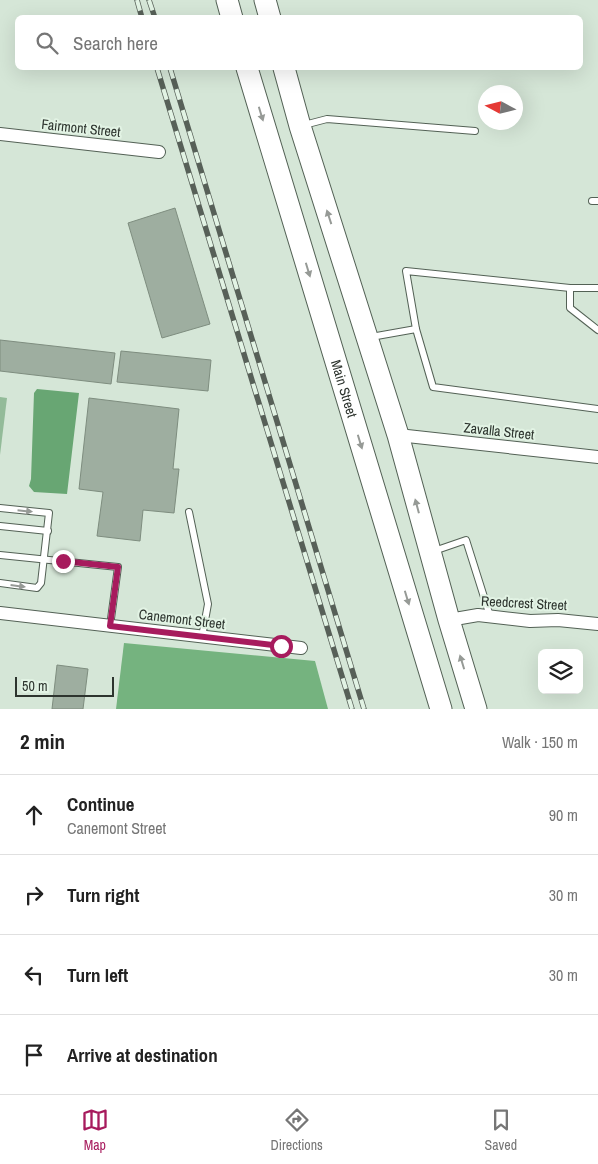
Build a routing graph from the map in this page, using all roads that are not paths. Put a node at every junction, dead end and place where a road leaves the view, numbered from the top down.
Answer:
1 (227, 0) edge
2 (265, 0) edge
3 (231, 15) edge
4 (269, 15) edge
5 (248, 70) edge
6 (285, 70) edge
7 (300, 126) junction
8 (476, 131) dead end
9 (0, 134) edge
10 (159, 152) dead end
11 (570, 288) junction
12 (598, 288) edge
13 (416, 329) junction
14 (598, 330) edge
15 (367, 338) junction
16 (598, 409) edge
17 (398, 435) junction
18 (598, 457) edge
19 (0, 508) edge
20 (190, 512) dead end
21 (0, 526) edge
22 (48, 531) junction
23 (430, 552) junction
24 (0, 554) edge
25 (44, 559) junction
26 (0, 583) edge
27 (0, 613) edge
28 (490, 616) junction
29 (449, 620) junction
30 (598, 624) edge
31 (110, 626) junction
32 (202, 637) junction
33 (300, 648) dead end
34 (440, 709) edge
35 (476, 709) edge

1 - 3 highway
2 - 4 highway
5 -> 34 highway, Main Street
6 - 7 highway
7 - 8 lane
15 -> 7 highway
9 - 10 street, Fairmont Street
11 - 12 lane
11 - 13 lane
11 - 14 lane
13 - 15 lane
13 - 16 lane
15 - 17 highway
17 - 18 street, Zavalla Street
23 -> 17 highway
19 -> 22 lane
20 - 32 lane
21 - 22 lane
22 - 25 lane
23 - 28 lane
23 - 29 highway
24 - 25 lane
26 -> 25 lane
25 - 31 lane
27 - 31 street, Canemont Street
28 - 29 street, Reedcrest Street
28 - 30 street, Reedcrest Street
35 -> 29 highway
31 - 32 street, Canemont Street
32 - 33 street, Canemont Street

